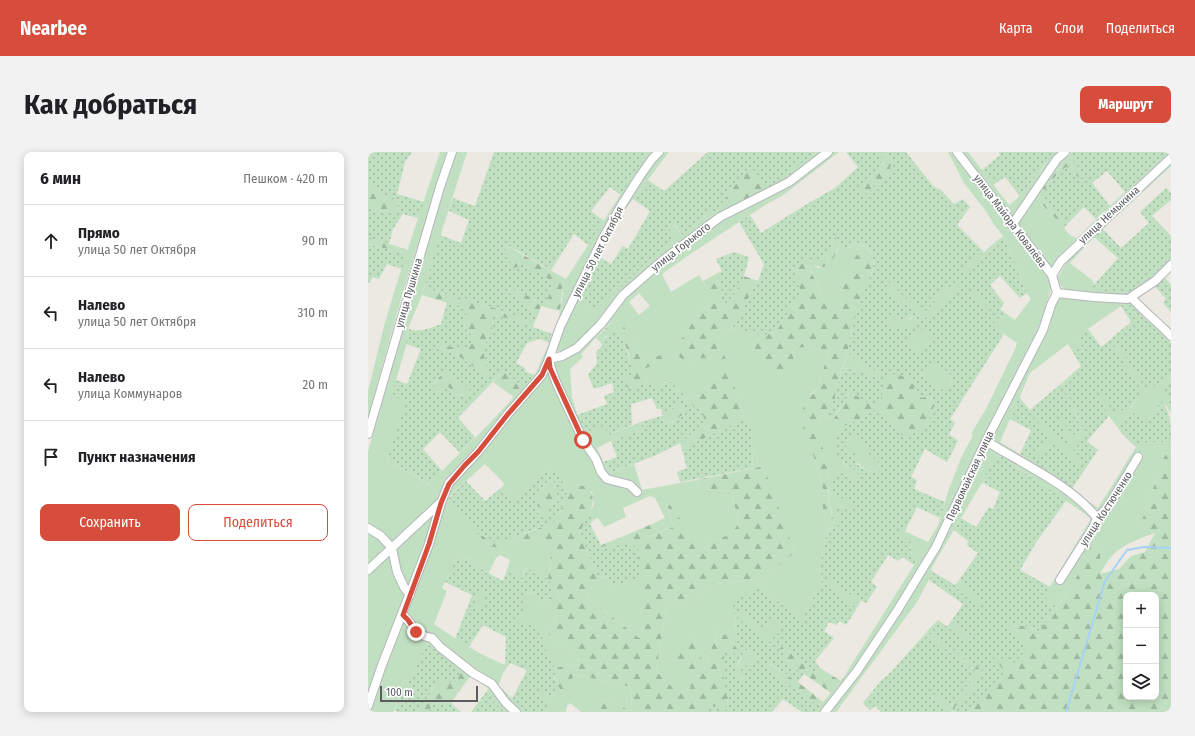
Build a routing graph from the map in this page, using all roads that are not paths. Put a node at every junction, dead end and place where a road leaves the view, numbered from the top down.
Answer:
1 (452, 152) edge
2 (659, 152) edge
3 (828, 152) edge
4 (957, 152) edge
5 (1065, 152) edge
6 (1171, 158) edge
7 (1012, 225) junction
8 (1171, 265) edge
9 (1052, 275) junction
10 (1057, 293) junction
11 (1131, 297) junction
12 (1171, 336) edge
13 (549, 359) junction
14 (368, 434) edge
15 (986, 441) junction
16 (1138, 457) dead end
17 (637, 492) dead end
18 (441, 503) junction
19 (1097, 518) junction
20 (368, 528) edge
21 (392, 548) junction
22 (368, 570) edge
23 (1060, 580) dead end
24 (410, 595) junction
25 (403, 615) junction
26 (368, 706) edge
27 (516, 712) edge
28 (825, 712) edge

1 - 14 street, улица Пушкина
2 - 13 street, улица 50 лет Октября
3 - 13 street, улица Горького
4 - 7 street, улица Майора Ковалёва
5 - 7 street
6 - 9 street, улица Немыкина
7 - 9 street, улица Майора Ковалёва
8 - 11 street
9 - 10 street, улица Майора Ковалёва
10 - 11 street
10 - 15 street, Первомайская улица
11 - 12 street
13 - 17 street
13 - 18 street, улица 50 лет Октября
15 - 19 street
15 - 28 street, Первомайская улица
16 - 19 street, улица Костюченко
18 - 21 street
18 - 24 street, улица 50 лет Октября
19 - 23 street, улица Костюченко
20 - 21 street
21 - 22 street
21 - 24 street
24 - 25 street, улица 50 лет Октября
25 - 26 street, улица 50 лет Октября
25 - 27 street

